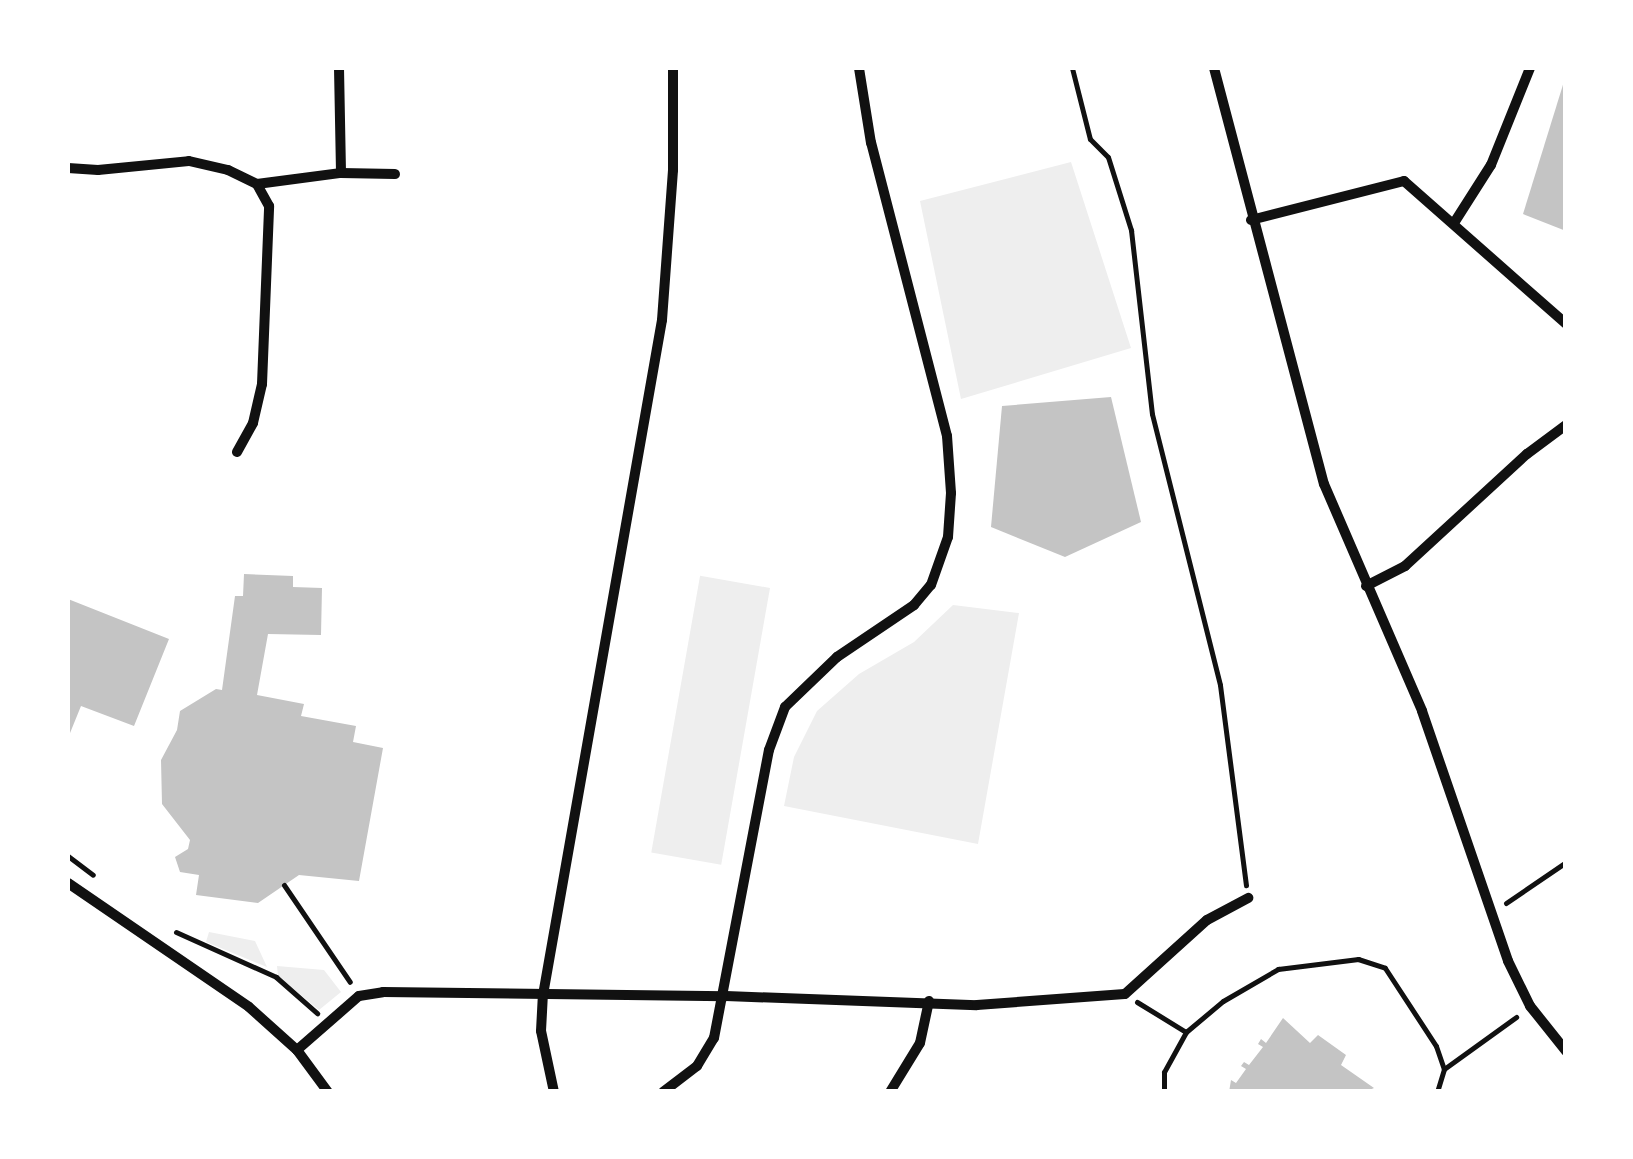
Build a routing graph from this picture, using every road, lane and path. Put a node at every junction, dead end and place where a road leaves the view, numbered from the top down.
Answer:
1 (339, 68) edge
2 (673, 68) edge
3 (859, 68) edge
4 (1072, 68) edge
5 (1214, 68) edge
6 (1530, 68) edge
7 (68, 168) edge
8 (342, 172) junction
9 (394, 174) dead end
10 (257, 184) junction
11 (1251, 220) junction
12 (1454, 223) junction
13 (1566, 324) edge
14 (1566, 425) edge
15 (237, 452) dead end
16 (1366, 586) junction
17 (68, 856) edge
18 (1566, 862) edge
19 (68, 882) edge
20 (105, 885) dead end
21 (284, 886) dead end
22 (1248, 898) joint
23 (1500, 907) dead end
24 (162, 924) dead end
25 (1124, 994) junction
26 (543, 995) junction
27 (359, 996) junction
28 (726, 996) junction
29 (929, 1001) junction
30 (1530, 1006) junction
31 (319, 1014) dead end
32 (1186, 1032) junction
33 (297, 1050) junction
34 (1566, 1051) edge
35 (1444, 1069) junction
36 (328, 1092) edge
37 (554, 1092) edge
38 (662, 1092) edge
39 (890, 1092) edge
40 (1164, 1092) edge
41 (1437, 1092) edge

1 - 8 street
2 - 26 street
3 - 28 street
4 - 22 path
5 - 11 street
6 - 12 street
7 - 10 street
8 - 9 street
8 - 10 street
10 - 15 street
11 - 12 street
11 - 16 street
12 - 13 street
14 - 16 street
16 - 30 street
17 - 20 path
18 - 23 path
19 - 33 street
21 - 27 path
22 - 25 street
24 - 31 path
25 - 29 street
25 - 32 path
26 - 27 street
26 - 28 street
26 - 37 street
27 - 33 street
28 - 29 street
28 - 38 street
29 - 39 street
30 - 34 street
30 - 35 path
32 - 35 path
32 - 40 path
33 - 36 street
35 - 41 path

